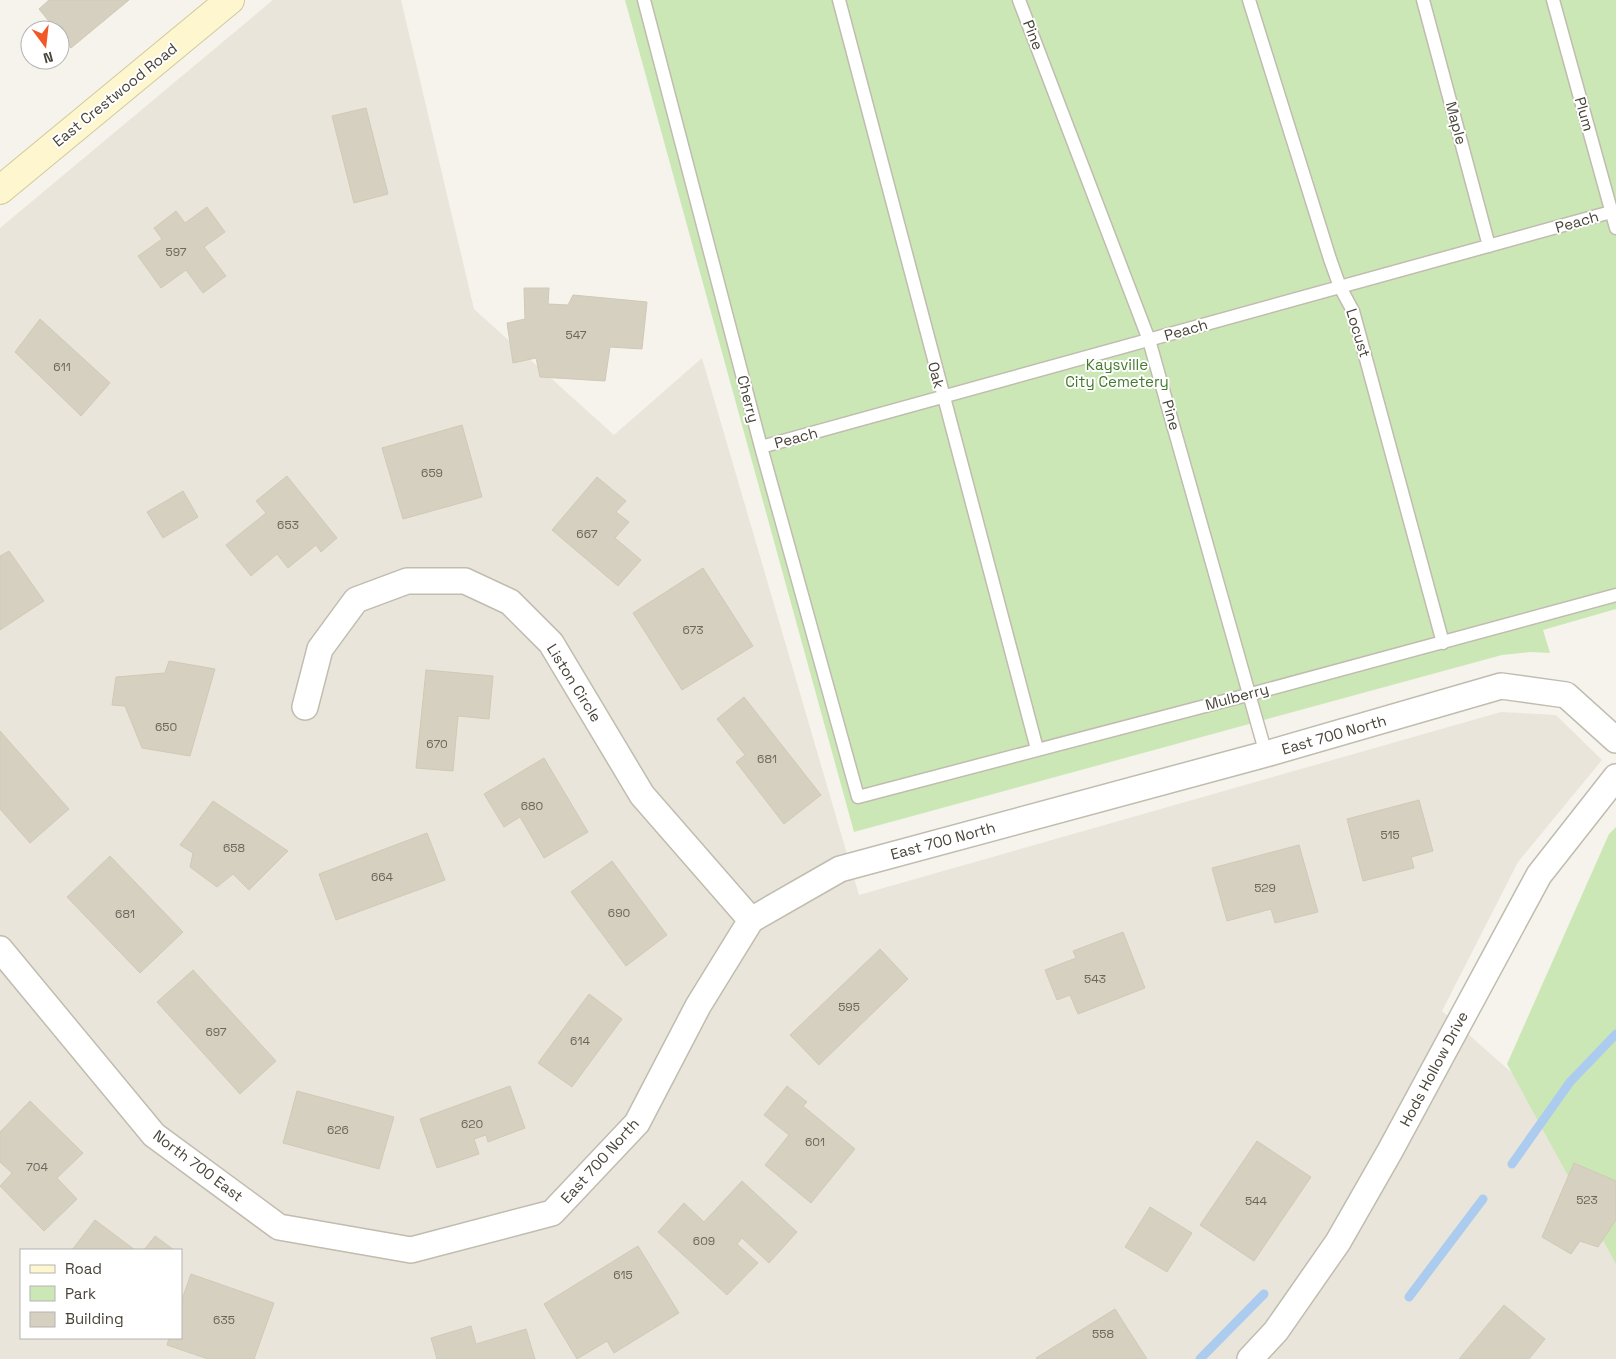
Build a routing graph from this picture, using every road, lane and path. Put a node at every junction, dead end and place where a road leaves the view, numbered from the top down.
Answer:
1 (230, 0) edge
2 (644, 0) edge
3 (839, 0) edge
4 (1019, 0) edge
5 (1249, 0) edge
6 (1423, 0) edge
7 (1553, 0) edge
8 (0, 190) edge
9 (1612, 212) junction
10 (1616, 228) edge
11 (1489, 246) junction
12 (1340, 287) junction
13 (1149, 340) junction
14 (942, 398) junction
15 (761, 447) junction
16 (1616, 595) edge
17 (1442, 642) junction
18 (1251, 694) junction
19 (305, 707) dead end
20 (1616, 740) edge
21 (1037, 749) junction
22 (1266, 754) junction
23 (1616, 777) edge
24 (858, 796) joint
25 (751, 920) junction
26 (0, 949) edge
27 (411, 1250) joint
28 (1250, 1359) edge

1 - 8 street, East Crestwood Road
2 - 15 lane, Cherry
3 - 14 lane, Oak
4 - 13 lane, Pine
5 - 12 lane, Locust
6 - 11 lane, Maple
7 - 9 lane, Plum
9 - 10 lane, Plum
9 - 11 lane, Peach
11 - 12 lane, Peach
12 - 13 lane, Peach
12 - 17 lane, Locust
13 - 14 lane, Peach
13 - 18 lane, Pine
14 - 15 lane, Peach
14 - 21 lane, Oak
15 - 24 lane, Cherry
16 - 17 lane, Mulberry
17 - 18 lane, Mulberry
18 - 21 lane, Mulberry
18 - 22 lane, Pine
19 - 25 street, Liston Circle
20 - 22 street, East 700 North
21 - 24 lane, Mulberry
22 - 25 street, East 700 North
23 - 28 street, Hods Hollow Drive
25 - 27 street, East 700 North
26 - 27 street, North 700 East

